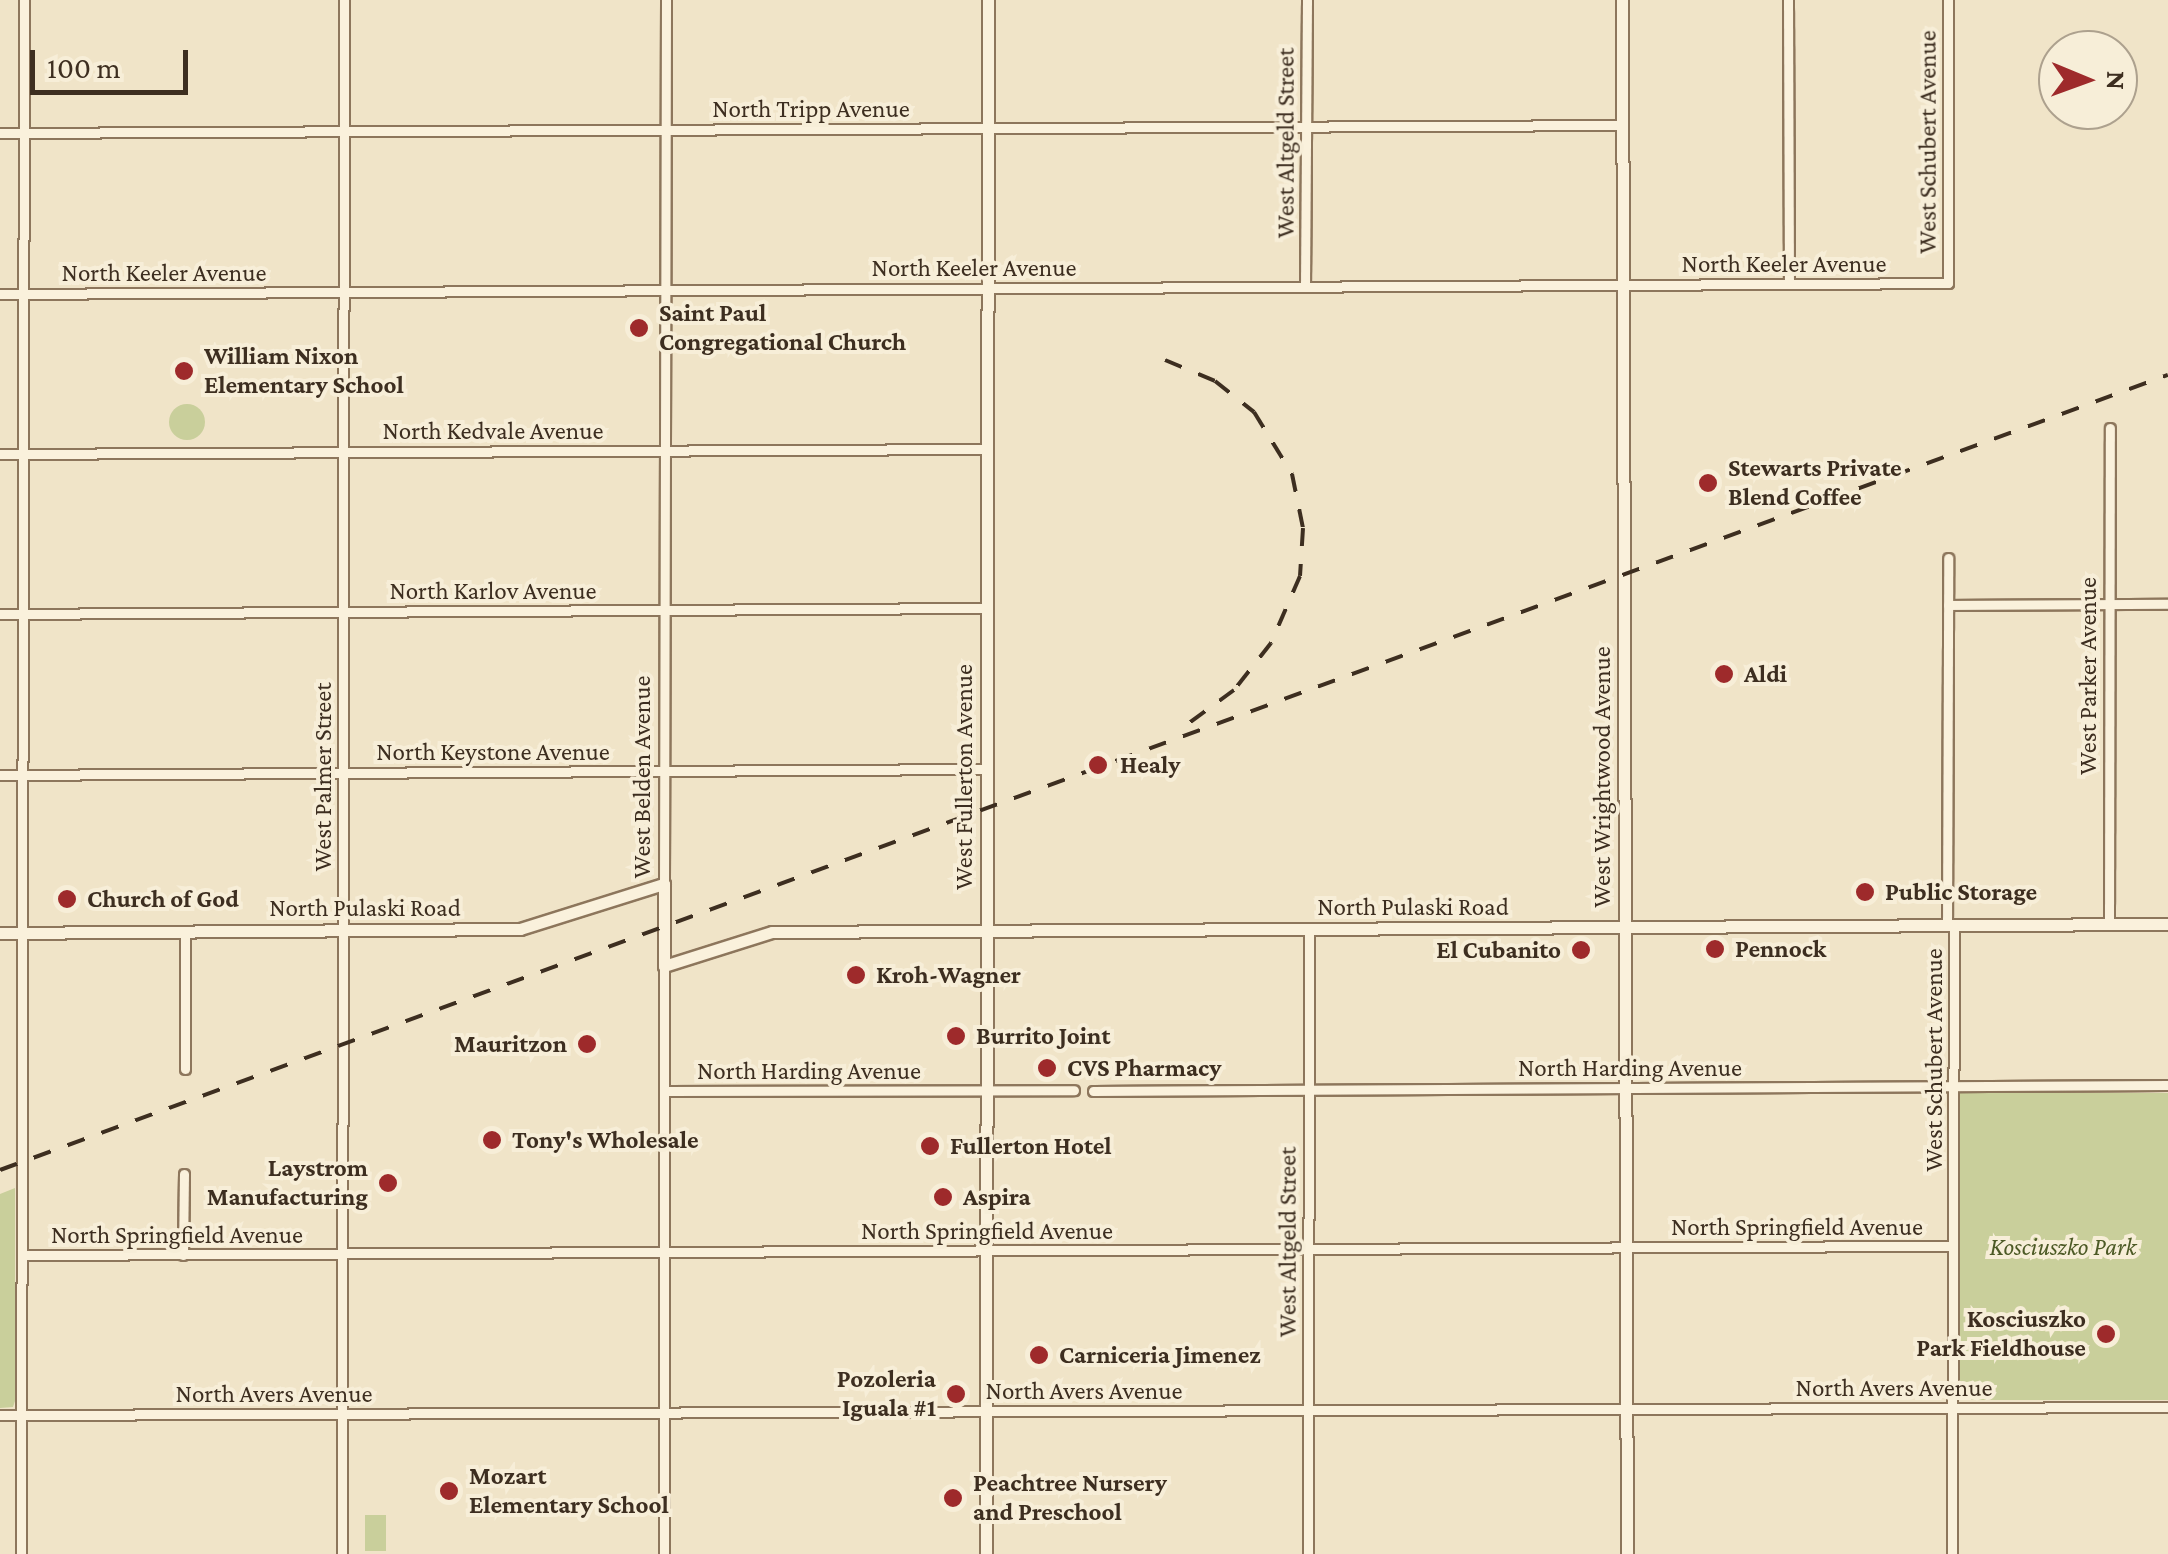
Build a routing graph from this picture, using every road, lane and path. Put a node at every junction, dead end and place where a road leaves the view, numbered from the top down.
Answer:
1 (24, 0) edge
2 (344, 0) edge
3 (666, 0) edge
4 (988, 0) edge
5 (1307, 0) edge
6 (1622, 0) edge
7 (1788, 0) edge
8 (1948, 0) edge
9 (1623, 125) junction
10 (1307, 126) junction
11 (988, 128) junction
12 (666, 130) junction
13 (344, 132) junction
14 (24, 133) junction
15 (0, 134) edge
16 (1948, 283) joint
17 (1789, 284) junction
18 (1623, 285) junction
19 (1306, 286) junction
20 (988, 288) junction
21 (666, 290) junction
22 (344, 292) junction
23 (0, 294) edge
24 (24, 294) junction
25 (2110, 428) dead end
26 (987, 449) junction
27 (665, 450) junction
28 (343, 452) junction
29 (0, 454) edge
30 (23, 454) junction
31 (1948, 558) dead end
32 (2108, 604) junction
33 (2168, 604) edge
34 (1948, 605) junction
35 (987, 608) junction
36 (665, 610) junction
37 (343, 612) junction
38 (23, 613) junction
39 (0, 614) edge
40 (987, 770) junction
41 (665, 771) junction
42 (343, 773) junction
43 (0, 775) edge
44 (22, 775) junction
45 (664, 884) junction
46 (2168, 924) edge
47 (2109, 925) junction
48 (1950, 926) junction
49 (1626, 928) junction
50 (1308, 930) junction
51 (343, 931) junction
52 (986, 931) junction
53 (185, 932) junction
54 (0, 933) edge
55 (22, 933) junction
56 (664, 966) junction
57 (185, 1069) dead end
58 (2168, 1085) edge
59 (1954, 1086) junction
60 (1628, 1088) junction
61 (1074, 1090) dead end
62 (1093, 1090) dead end
63 (1308, 1090) junction
64 (664, 1091) junction
65 (986, 1091) junction
66 (184, 1174) dead end
67 (1953, 1246) junction
68 (1628, 1248) junction
69 (1308, 1249) junction
70 (986, 1251) junction
71 (665, 1252) junction
72 (342, 1254) junction
73 (22, 1255) junction
74 (184, 1255) junction
75 (2168, 1407) edge
76 (1953, 1408) junction
77 (1628, 1409) junction
78 (1308, 1410) junction
79 (986, 1412) junction
80 (664, 1413) junction
81 (342, 1414) junction
82 (0, 1415) edge
83 (21, 1415) junction
84 (21, 1554) edge
85 (342, 1554) edge
86 (664, 1554) edge
87 (986, 1554) edge
88 (1308, 1554) edge
89 (1627, 1554) edge
90 (1952, 1554) edge

1 - 14 street
2 - 13 street, West Palmer Street
3 - 12 street, West Belden Avenue
4 - 11 main road, West Fullerton Avenue
5 - 10 street, West Altgeld Street
6 - 9 main road, West Wrightwood Avenue
7 - 17 street
8 - 16 street, West Schubert Avenue
9 - 10 street, North Tripp Avenue
9 - 18 main road, West Wrightwood Avenue
10 - 11 street, North Tripp Avenue
10 - 19 street, West Altgeld Street
11 - 12 street, North Tripp Avenue
11 - 20 main road, West Fullerton Avenue
12 - 13 street, North Tripp Avenue
12 - 21 street, West Belden Avenue
13 - 14 street, North Tripp Avenue
13 - 22 street, West Palmer Street
14 - 15 street, North Tripp Avenue
14 - 24 street
16 - 17 street, North Keeler Avenue
17 - 18 street, North Keeler Avenue
18 - 19 street, North Keeler Avenue
18 - 49 main road, West Wrightwood Avenue
19 - 20 street, North Keeler Avenue
20 - 21 street, North Keeler Avenue
20 - 26 main road, West Fullerton Avenue
21 - 22 street, North Keeler Avenue
21 - 27 street, West Belden Avenue
22 - 24 street, North Keeler Avenue
22 - 28 street, West Palmer Street
23 - 24 street, North Keeler Avenue
24 - 30 street
25 - 32 street, West Parker Avenue
26 - 27 street, North Kedvale Avenue
26 - 35 main road, West Fullerton Avenue
27 - 28 street, North Kedvale Avenue
27 - 36 street, West Belden Avenue
28 - 30 street, North Kedvale Avenue
28 - 37 street, West Palmer Street
29 - 30 street, North Kedvale Avenue
30 - 38 street
31 - 34 street, West Schubert Avenue
32 - 33 street
32 - 34 street
32 - 47 street, West Parker Avenue
34 - 48 street, West Schubert Avenue
35 - 36 street, North Karlov Avenue
35 - 40 main road, West Fullerton Avenue
36 - 37 street, North Karlov Avenue
36 - 41 street, West Belden Avenue
37 - 38 street, North Karlov Avenue
37 - 42 street, West Palmer Street
38 - 39 street, North Karlov Avenue
38 - 44 street
40 - 41 street, North Keystone Avenue
40 - 52 main road, West Fullerton Avenue
41 - 42 street, North Keystone Avenue
41 - 45 street, West Belden Avenue
42 - 44 street, North Keystone Avenue
42 - 51 street, West Palmer Street
43 - 44 street, North Keystone Avenue
44 - 55 street
45 - 51 main road, North Pulaski Road
45 - 56 main road, West Belden Avenue
46 - 47 main road, North Pulaski Road
47 - 48 main road, North Pulaski Road
48 - 49 main road, North Pulaski Road
48 - 59 street, West Schubert Avenue
49 - 50 main road, North Pulaski Road
49 - 60 main road, West Wrightwood Avenue
50 - 52 main road, North Pulaski Road
50 - 63 street, West Altgeld Street
51 - 53 main road, North Pulaski Road
51 - 72 street, West Palmer Street
52 - 56 main road, North Pulaski Road
52 - 65 main road, West Fullerton Avenue
53 - 55 main road, North Pulaski Road
53 - 57 street
54 - 55 main road, North Pulaski Road
55 - 73 street
56 - 64 street, West Belden Avenue
58 - 59 street, North Harding Avenue
59 - 60 street, North Harding Avenue
59 - 67 street, West Schubert Avenue
60 - 63 street, North Harding Avenue
60 - 68 main road, West Wrightwood Avenue
61 - 65 street, North Harding Avenue
62 - 63 street, North Harding Avenue
63 - 69 street, West Altgeld Street
64 - 65 street, North Harding Avenue
64 - 71 street, West Belden Avenue
65 - 70 main road, West Fullerton Avenue
66 - 74 street
67 - 68 street, North Springfield Avenue
67 - 76 street, West Schubert Avenue
68 - 69 street, North Springfield Avenue
68 - 77 main road, West Wrightwood Avenue
69 - 70 street, North Springfield Avenue
69 - 78 street, West Altgeld Street
70 - 71 street, North Springfield Avenue
70 - 79 main road, West Fullerton Avenue
71 - 72 street, North Springfield Avenue
71 - 80 street, West Belden Avenue
72 - 74 street, North Springfield Avenue
72 - 81 street, West Palmer Street
73 - 74 street, North Springfield Avenue
73 - 83 street
75 - 76 street, North Avers Avenue
76 - 77 street, North Avers Avenue
76 - 90 street, West Schubert Avenue
77 - 78 street, North Avers Avenue
77 - 89 main road, West Wrightwood Avenue
78 - 79 street, North Avers Avenue
78 - 88 street, West Altgeld Street
79 - 80 street, North Avers Avenue
79 - 87 main road, West Fullerton Avenue
80 - 81 street, North Avers Avenue
80 - 86 street, West Belden Avenue
81 - 83 street, North Avers Avenue
81 - 85 street, West Palmer Street
82 - 83 street, North Avers Avenue
83 - 84 street

